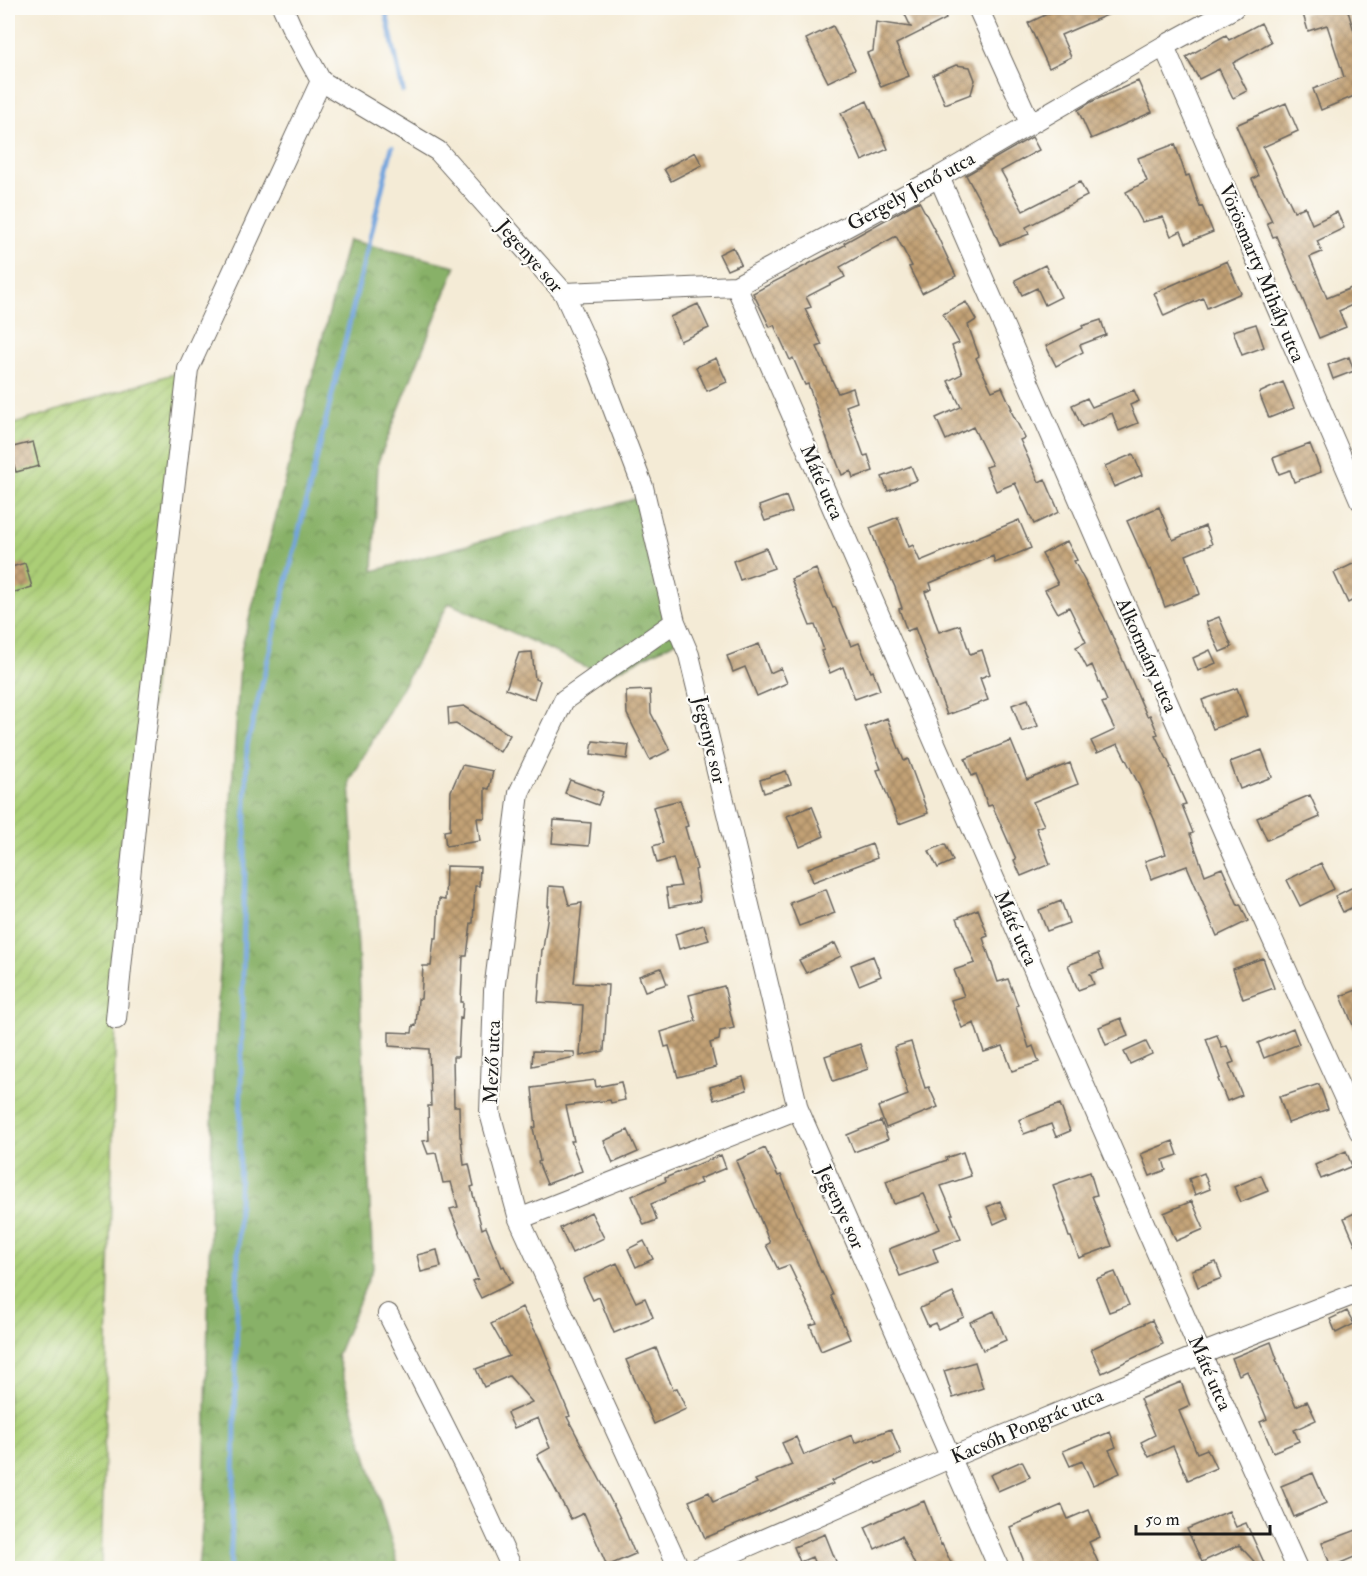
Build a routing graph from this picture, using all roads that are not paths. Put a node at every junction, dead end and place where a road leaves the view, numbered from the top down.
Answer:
1 (283, 8) edge
2 (978, 8) edge
3 (1234, 8) edge
4 (1164, 46) junction
5 (321, 81) junction
6 (1030, 123) junction
7 (939, 177) junction
8 (736, 286) junction
9 (564, 293) junction
10 (1359, 500) edge
11 (675, 622) junction
12 (116, 1020) dead end
13 (798, 1109) junction
14 (1359, 1132) edge
15 (519, 1219) junction
16 (1359, 1292) edge
17 (388, 1314) dead end
18 (1201, 1354) junction
19 (952, 1457) junction
20 (512, 1569) edge
21 (679, 1569) edge
22 (698, 1569) edge
23 (999, 1569) edge
24 (1297, 1569) edge

1 - 5 street
2 - 6 street
3 - 4 street, Gergely Jenő utca
4 - 6 street, Gergely Jenő utca
4 - 10 street, Vörösmarty Mihály utca
5 - 9 street, Jegenye sor
5 - 12 street
6 - 7 street, Gergely Jenő utca
7 - 8 street, Gergely Jenő utca
7 - 14 street, Alkotmány utca
8 - 9 street, Gergely Jenő utca
8 - 18 street, Máté utca
9 - 11 street, Jegenye sor
11 - 13 street, Jegenye sor
11 - 15 street, Mező utca
13 - 15 street
13 - 19 street, Jegenye sor
15 - 21 street, Mező utca
16 - 18 street, Kacsóh Pongrác utca
17 - 20 street
18 - 19 street, Kacsóh Pongrác utca
18 - 24 street, Máté utca
19 - 22 street, Kacsóh Pongrác utca
19 - 23 street, Jegenye sor

